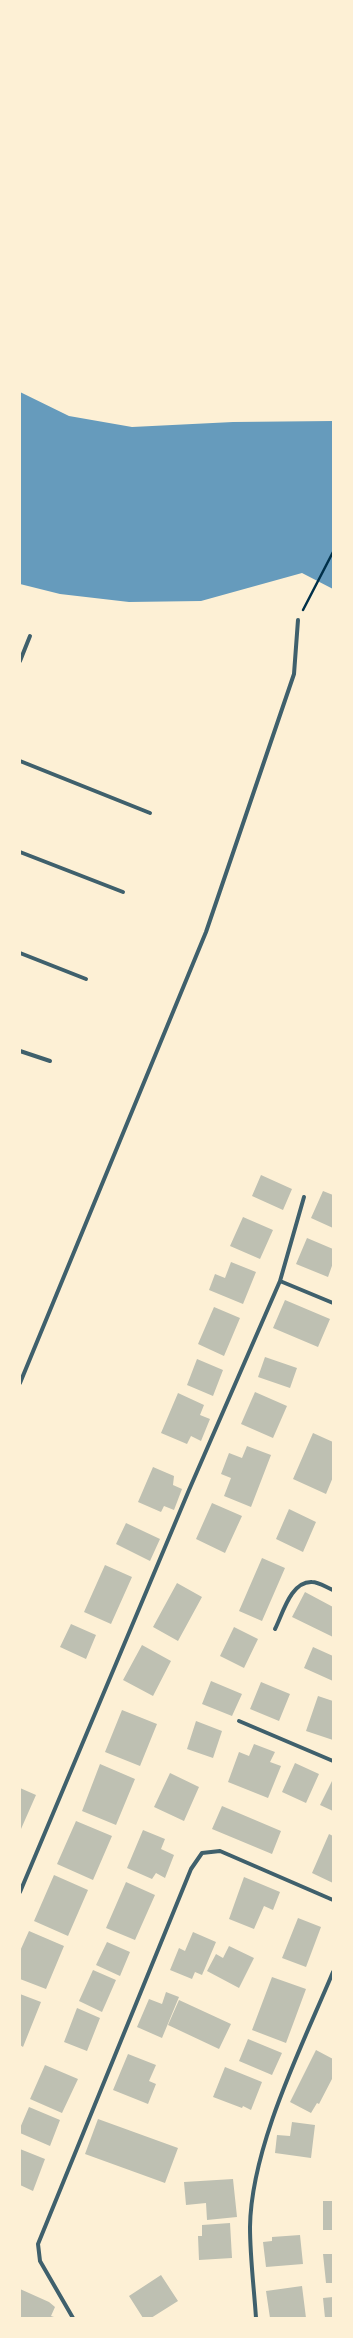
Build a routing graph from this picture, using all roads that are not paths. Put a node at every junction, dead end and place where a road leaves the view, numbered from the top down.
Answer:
1 (298, 620) road end
2 (30, 636) dead end
3 (20, 661) edge
4 (20, 761) edge
5 (150, 812) dead end
6 (20, 852) edge
7 (123, 892) dead end
8 (20, 953) edge
9 (86, 979) dead end
10 (20, 1050) edge
11 (50, 1061) dead end
12 (304, 1197) dead end
13 (280, 1281) junction
14 (333, 1303) edge
15 (20, 1383) edge
16 (333, 1590) edge
17 (275, 1629) dead end
18 (239, 1721) dead end
19 (333, 1761) edge
20 (20, 1892) edge
21 (333, 1900) edge
22 (333, 1972) edge
23 (73, 2318) edge
24 (256, 2318) edge

1 - 15 street
2 - 3 street
4 - 5 street
6 - 7 street
8 - 9 street
10 - 11 street
12 - 13 street
13 - 14 street
13 - 20 street
16 - 17 street
18 - 19 street
21 - 23 street
22 - 24 street

